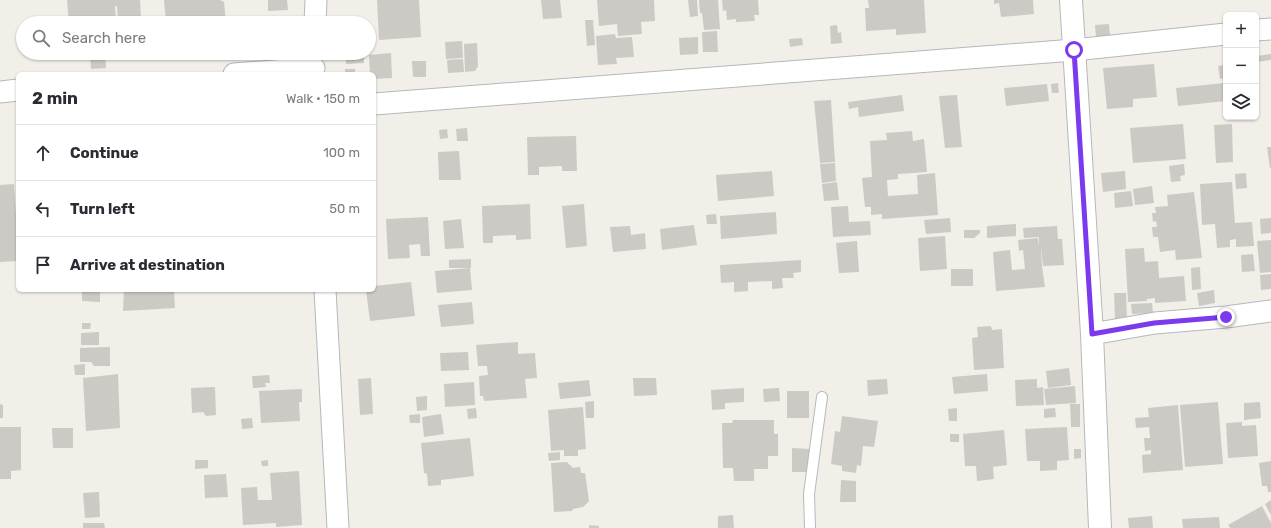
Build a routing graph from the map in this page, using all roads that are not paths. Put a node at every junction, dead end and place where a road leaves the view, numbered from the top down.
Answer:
1 (316, 0) edge
2 (1071, 0) edge
3 (315, 16) edge
4 (1271, 29) edge
5 (1259, 30) edge
6 (1223, 34) edge
7 (1074, 50) junction
8 (314, 65) edge
9 (252, 72) edge
10 (16, 90) edge
11 (0, 92) edge
12 (376, 104) edge
13 (325, 292) edge
14 (1271, 311) edge
15 (1092, 334) junction
16 (822, 397) dead end
17 (338, 528) edge
18 (810, 528) edge
19 (1100, 528) edge

1 - 3 street
2 - 7 street
4 - 5 street
6 - 7 street
7 - 12 street
7 - 15 street
8 - 9 street
10 - 11 street
13 - 17 street
14 - 15 street
15 - 19 street
16 - 18 lane

